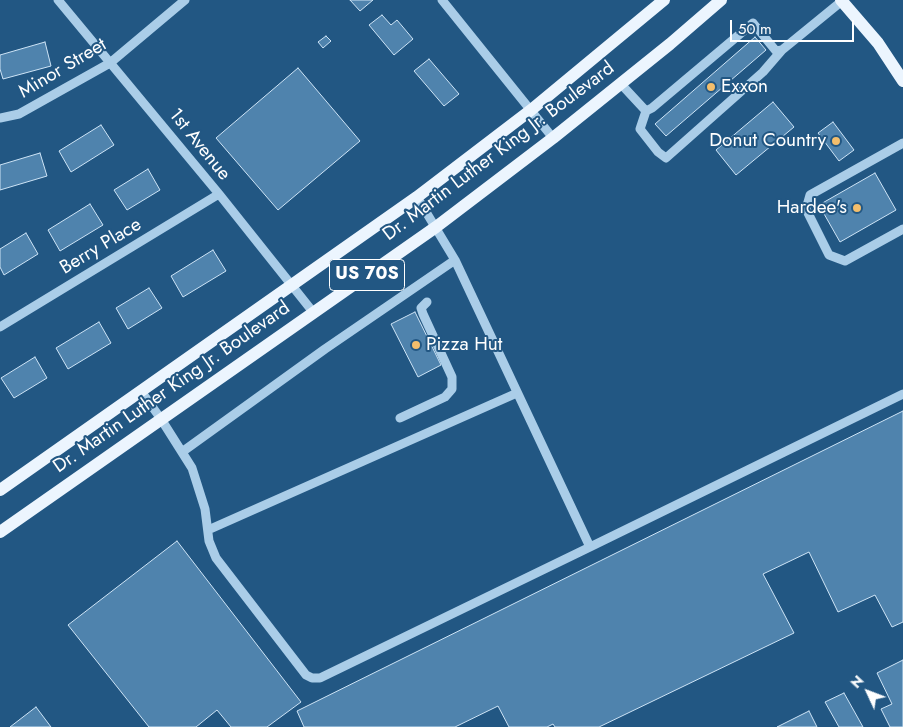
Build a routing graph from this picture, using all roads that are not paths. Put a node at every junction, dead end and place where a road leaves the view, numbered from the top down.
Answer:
1 (58, 0) edge
2 (185, 0) edge
3 (442, 0) edge
4 (664, 0) edge
5 (721, 0) edge
6 (842, 0) edge
7 (782, 50) junction
8 (110, 63) junction
9 (903, 81) edge
10 (620, 83) junction
11 (531, 110) junction
12 (646, 111) junction
13 (0, 118) edge
14 (553, 138) junction
15 (903, 143) edge
16 (219, 194) junction
17 (417, 197) junction
18 (436, 227) junction
19 (902, 229) edge
20 (455, 260) junction
21 (292, 285) junction
22 (427, 302) dead end
23 (313, 312) junction
24 (0, 327) edge
25 (141, 392) junction
26 (517, 393) junction
27 (903, 394) edge
28 (400, 418) dead end
29 (161, 419) junction
30 (182, 452) junction
31 (0, 490) edge
32 (208, 530) junction
33 (0, 532) edge
34 (590, 547) junction

1 - 8 street, 1st Avenue
2 - 8 street, Minor Street
3 - 11 street
4 - 11 main road, Dr. Martin Luther King Jr. Boulevard / US 70S
5 - 10 main road, Dr. Martin Luther King Jr. Boulevard / US 70S
6 - 7 street
6 - 9 main road
7 - 12 street
7 - 12 street
8 - 13 street, Minor Street
8 - 16 street, 1st Avenue
10 - 12 street
10 - 14 main road, Dr. Martin Luther King Jr. Boulevard / US 70S
11 - 14 street
11 - 17 main road, Dr. Martin Luther King Jr. Boulevard / US 70S
14 - 18 main road, Dr. Martin Luther King Jr. Boulevard / US 70S
15 - 19 street
16 - 21 street, 1st Avenue
16 - 24 street, Berry Place
17 - 18 street
17 - 21 main road, Dr. Martin Luther King Jr. Boulevard / US 70S
18 - 20 street
18 - 23 main road, Dr. Martin Luther King Jr. Boulevard / US 70S
20 - 26 street
20 - 30 street
21 - 23 street, 1st Avenue
21 - 25 main road, Dr. Martin Luther King Jr. Boulevard / US 70S
22 - 28 street
23 - 29 main road, Dr. Martin Luther King Jr. Boulevard / US 70S
25 - 29 street
25 - 31 main road, Dr. Martin Luther King Jr. Boulevard / US 70S
26 - 32 street
26 - 34 street
27 - 34 street
29 - 30 street
29 - 33 main road, Dr. Martin Luther King Jr. Boulevard / US 70S
30 - 32 street
32 - 34 street

